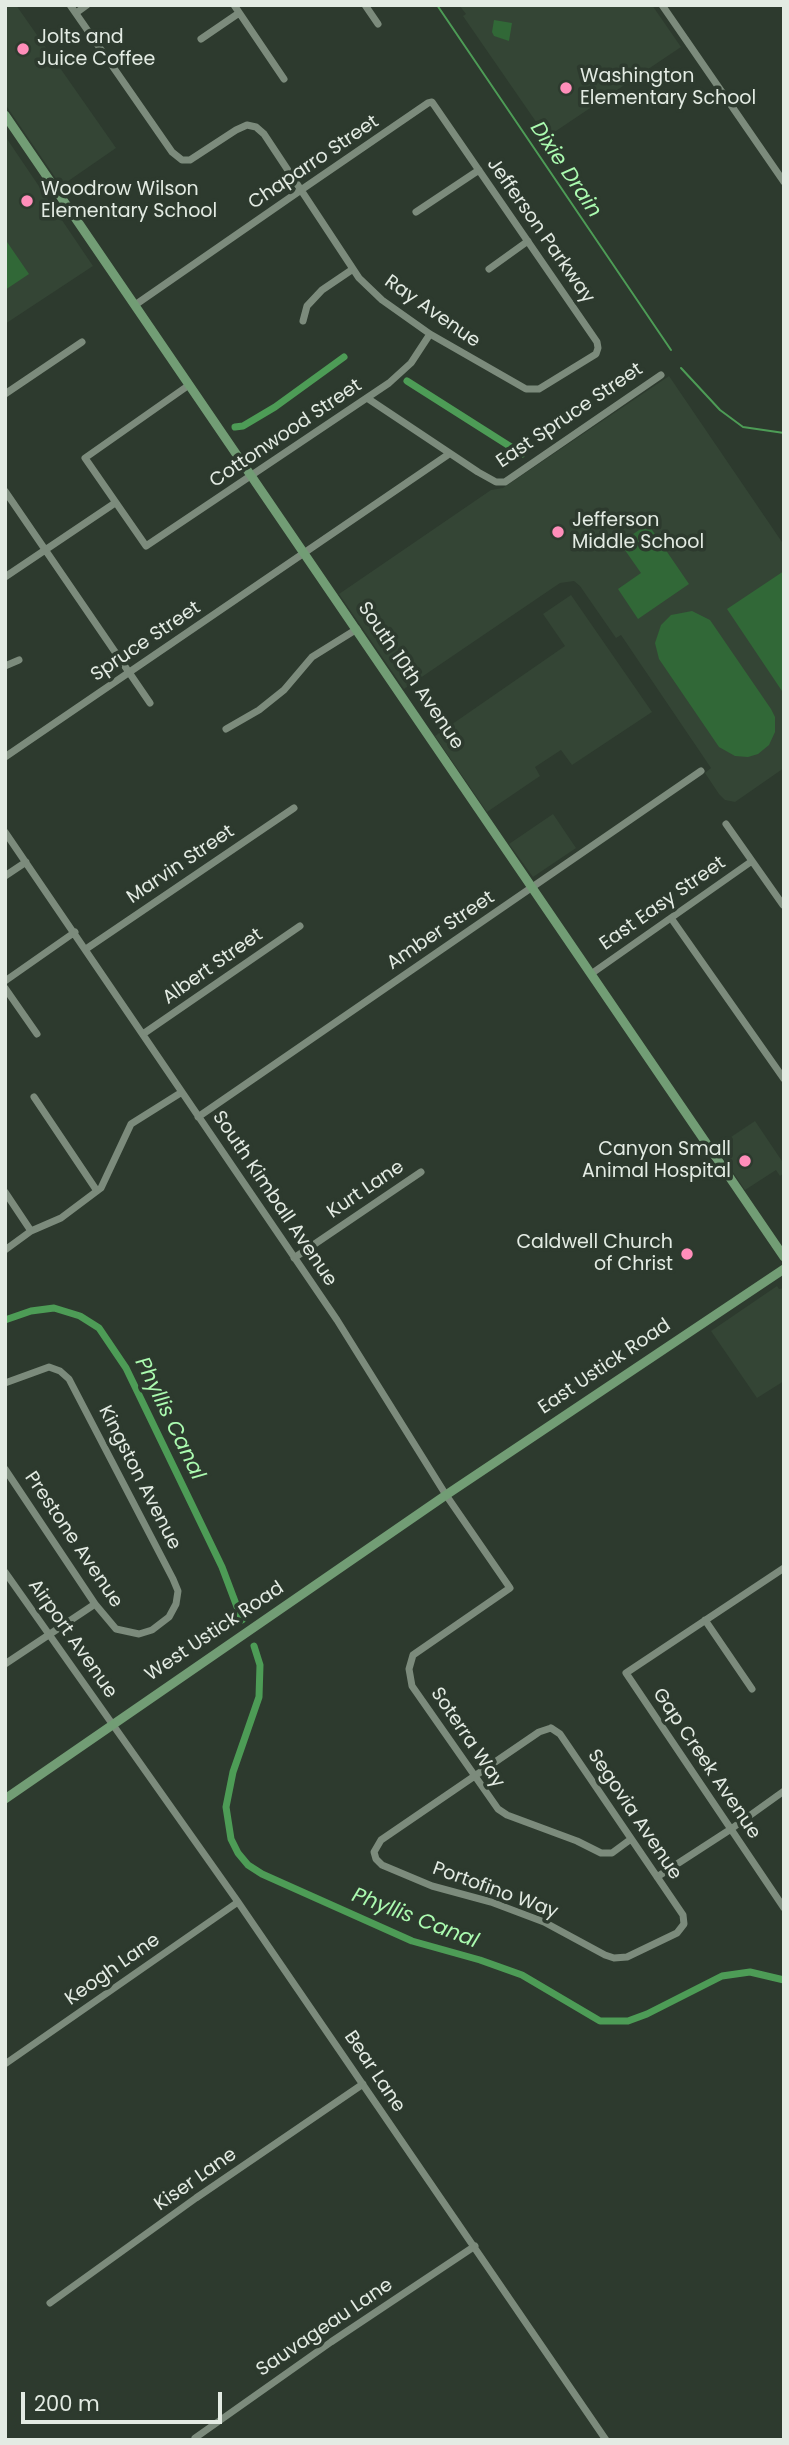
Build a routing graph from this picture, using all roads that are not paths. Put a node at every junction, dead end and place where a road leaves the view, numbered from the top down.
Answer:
1 (71, 5) edge
2 (87, 5) edge
3 (234, 5) edge
4 (365, 5) edge
5 (666, 7) edge
6 (76, 13) junction
7 (239, 13) junction
8 (377, 24) dead end
9 (201, 39) dead end
10 (284, 79) dead end
11 (440, 112) joint
12 (5, 115) edge
13 (479, 170) junction
14 (784, 182) edge
15 (301, 190) junction
16 (416, 212) dead end
17 (528, 241) junction
18 (353, 269) junction
19 (489, 269) dead end
20 (135, 305) junction
21 (303, 321) dead end
22 (430, 334) junction
23 (82, 342) dead end
24 (581, 364) joint
25 (661, 375) dead end
26 (189, 385) junction
27 (5, 394) edge
28 (366, 398) junction
29 (449, 454) junction
30 (251, 476) junction
31 (5, 491) edge
32 (115, 503) junction
33 (46, 550) junction
34 (305, 554) junction
35 (5, 577) edge
36 (357, 629) junction
37 (19, 660) dead end
38 (5, 666) edge
39 (129, 672) junction
40 (150, 702) dead end
41 (226, 729) dead end
42 (5, 757) edge
43 (701, 771) dead end
44 (293, 808) dead end
45 (726, 824) dead end
46 (5, 832) edge
47 (752, 861) junction
48 (26, 862) junction
49 (5, 876) edge
50 (532, 888) junction
51 (783, 905) edge
52 (671, 918) junction
53 (300, 926) dead end
54 (75, 932) junction
55 (86, 949) junction
56 (591, 974) junction
57 (5, 981) edge
58 (5, 988) edge
59 (37, 1034) dead end
60 (143, 1034) junction
61 (784, 1078) edge
62 (182, 1092) junction
63 (34, 1097) dead end
64 (198, 1116) junction
65 (421, 1172) dead end
66 (97, 1191) junction
67 (5, 1192) edge
68 (31, 1231) junction
69 (5, 1250) edge
70 (784, 1257) edge
71 (294, 1258) junction
72 (784, 1269) edge
73 (5, 1383) edge
74 (5, 1469) edge
75 (446, 1495) junction
76 (784, 1568) edge
77 (5, 1573) edge
78 (510, 1588) joint
79 (95, 1604) junction
80 (705, 1620) junction
81 (116, 1629) joint
82 (49, 1634) junction
83 (5, 1664) edge
84 (752, 1689) dead end
85 (113, 1724) junction
86 (474, 1777) junction
87 (784, 1791) edge
88 (5, 1799) edge
89 (732, 1829) junction
90 (631, 1839) junction
91 (657, 1877) junction
92 (238, 1902) junction
93 (784, 1908) edge
94 (684, 1924) joint
95 (5, 2064) edge
96 (363, 2084) junction
97 (475, 2246) junction
98 (50, 2303) dead end
99 (195, 2438) dead end
100 (606, 2440) edge

1 - 6 street
2 - 6 street
3 - 7 street
4 - 8 street
5 - 14 street
6 - 15 street, Ray Avenue
7 - 9 street
7 - 10 street
11 - 13 street, Jefferson Parkway
11 - 15 street, Chaparro Street
12 - 20 main road, South 10th Avenue
13 - 16 street
13 - 17 street, Jefferson Parkway
15 - 18 street, Ray Avenue
15 - 20 street, Chaparro Street
17 - 19 street
17 - 24 street, Jefferson Parkway
18 - 21 street
18 - 22 street, Ray Avenue
20 - 26 main road, South 10th Avenue
22 - 24 street, Ray Avenue
22 - 28 street, Cottonwood Street
23 - 27 street
25 - 29 street, East Spruce Street
26 - 30 main road, South 10th Avenue
26 - 32 street
28 - 29 street
28 - 30 street, Cottonwood Street
29 - 34 street
30 - 32 street, Cottonwood Street
30 - 34 main road, South 10th Avenue
31 - 33 street
32 - 33 street
33 - 35 street
33 - 39 street
34 - 36 main road, South 10th Avenue
34 - 39 street, Spruce Street
36 - 41 street
36 - 50 main road, South 10th Avenue
37 - 38 street
39 - 40 street
39 - 42 street, Spruce Street
43 - 50 street, Amber Street
44 - 55 street, Marvin Street
45 - 47 street
46 - 48 street, South Kimball Avenue
47 - 51 street
47 - 52 street, East Easy Street
48 - 49 street
48 - 54 street, South Kimball Avenue
50 - 56 main road, South 10th Avenue
50 - 64 street, Amber Street
52 - 56 street, East Easy Street
52 - 61 street
53 - 60 street, Albert Street
54 - 55 street, South Kimball Avenue
54 - 57 street
55 - 60 street, South Kimball Avenue
56 - 70 main road, South 10th Avenue
58 - 59 street
60 - 62 street, South Kimball Avenue
62 - 64 street, South Kimball Avenue
62 - 66 street
63 - 66 street
64 - 71 street, South Kimball Avenue
65 - 71 street, Kurt Lane
66 - 68 street
67 - 68 street
68 - 69 street
71 - 75 street, South Kimball Avenue
72 - 75 main road, East Ustick Road
73 - 81 street, Kingston Avenue
74 - 79 street, Prestone Avenue
75 - 78 street, South Kimball Avenue
75 - 85 main road, West Ustick Road
76 - 80 street
77 - 82 street, Airport Avenue
78 - 86 street, Soterra Way
79 - 81 street, Prestone Avenue
79 - 82 street
80 - 84 street
80 - 89 street, Gap Creek Avenue
82 - 83 street
82 - 85 street, Airport Avenue
85 - 88 main road, West Ustick Road
85 - 92 street, Bear Lane
86 - 90 street, Soterra Way
86 - 90 street, Segovia Avenue
86 - 94 street, Portofino Way
87 - 89 street
89 - 91 street
89 - 93 street, Gap Creek Avenue
90 - 91 street, Segovia Avenue
91 - 94 street, Segovia Avenue
92 - 95 street, Keogh Lane
92 - 96 street, Bear Lane
96 - 97 street, Bear Lane
96 - 98 street, Kiser Lane
97 - 99 street, Sauvageau Lane
97 - 100 street, Bear Lane

